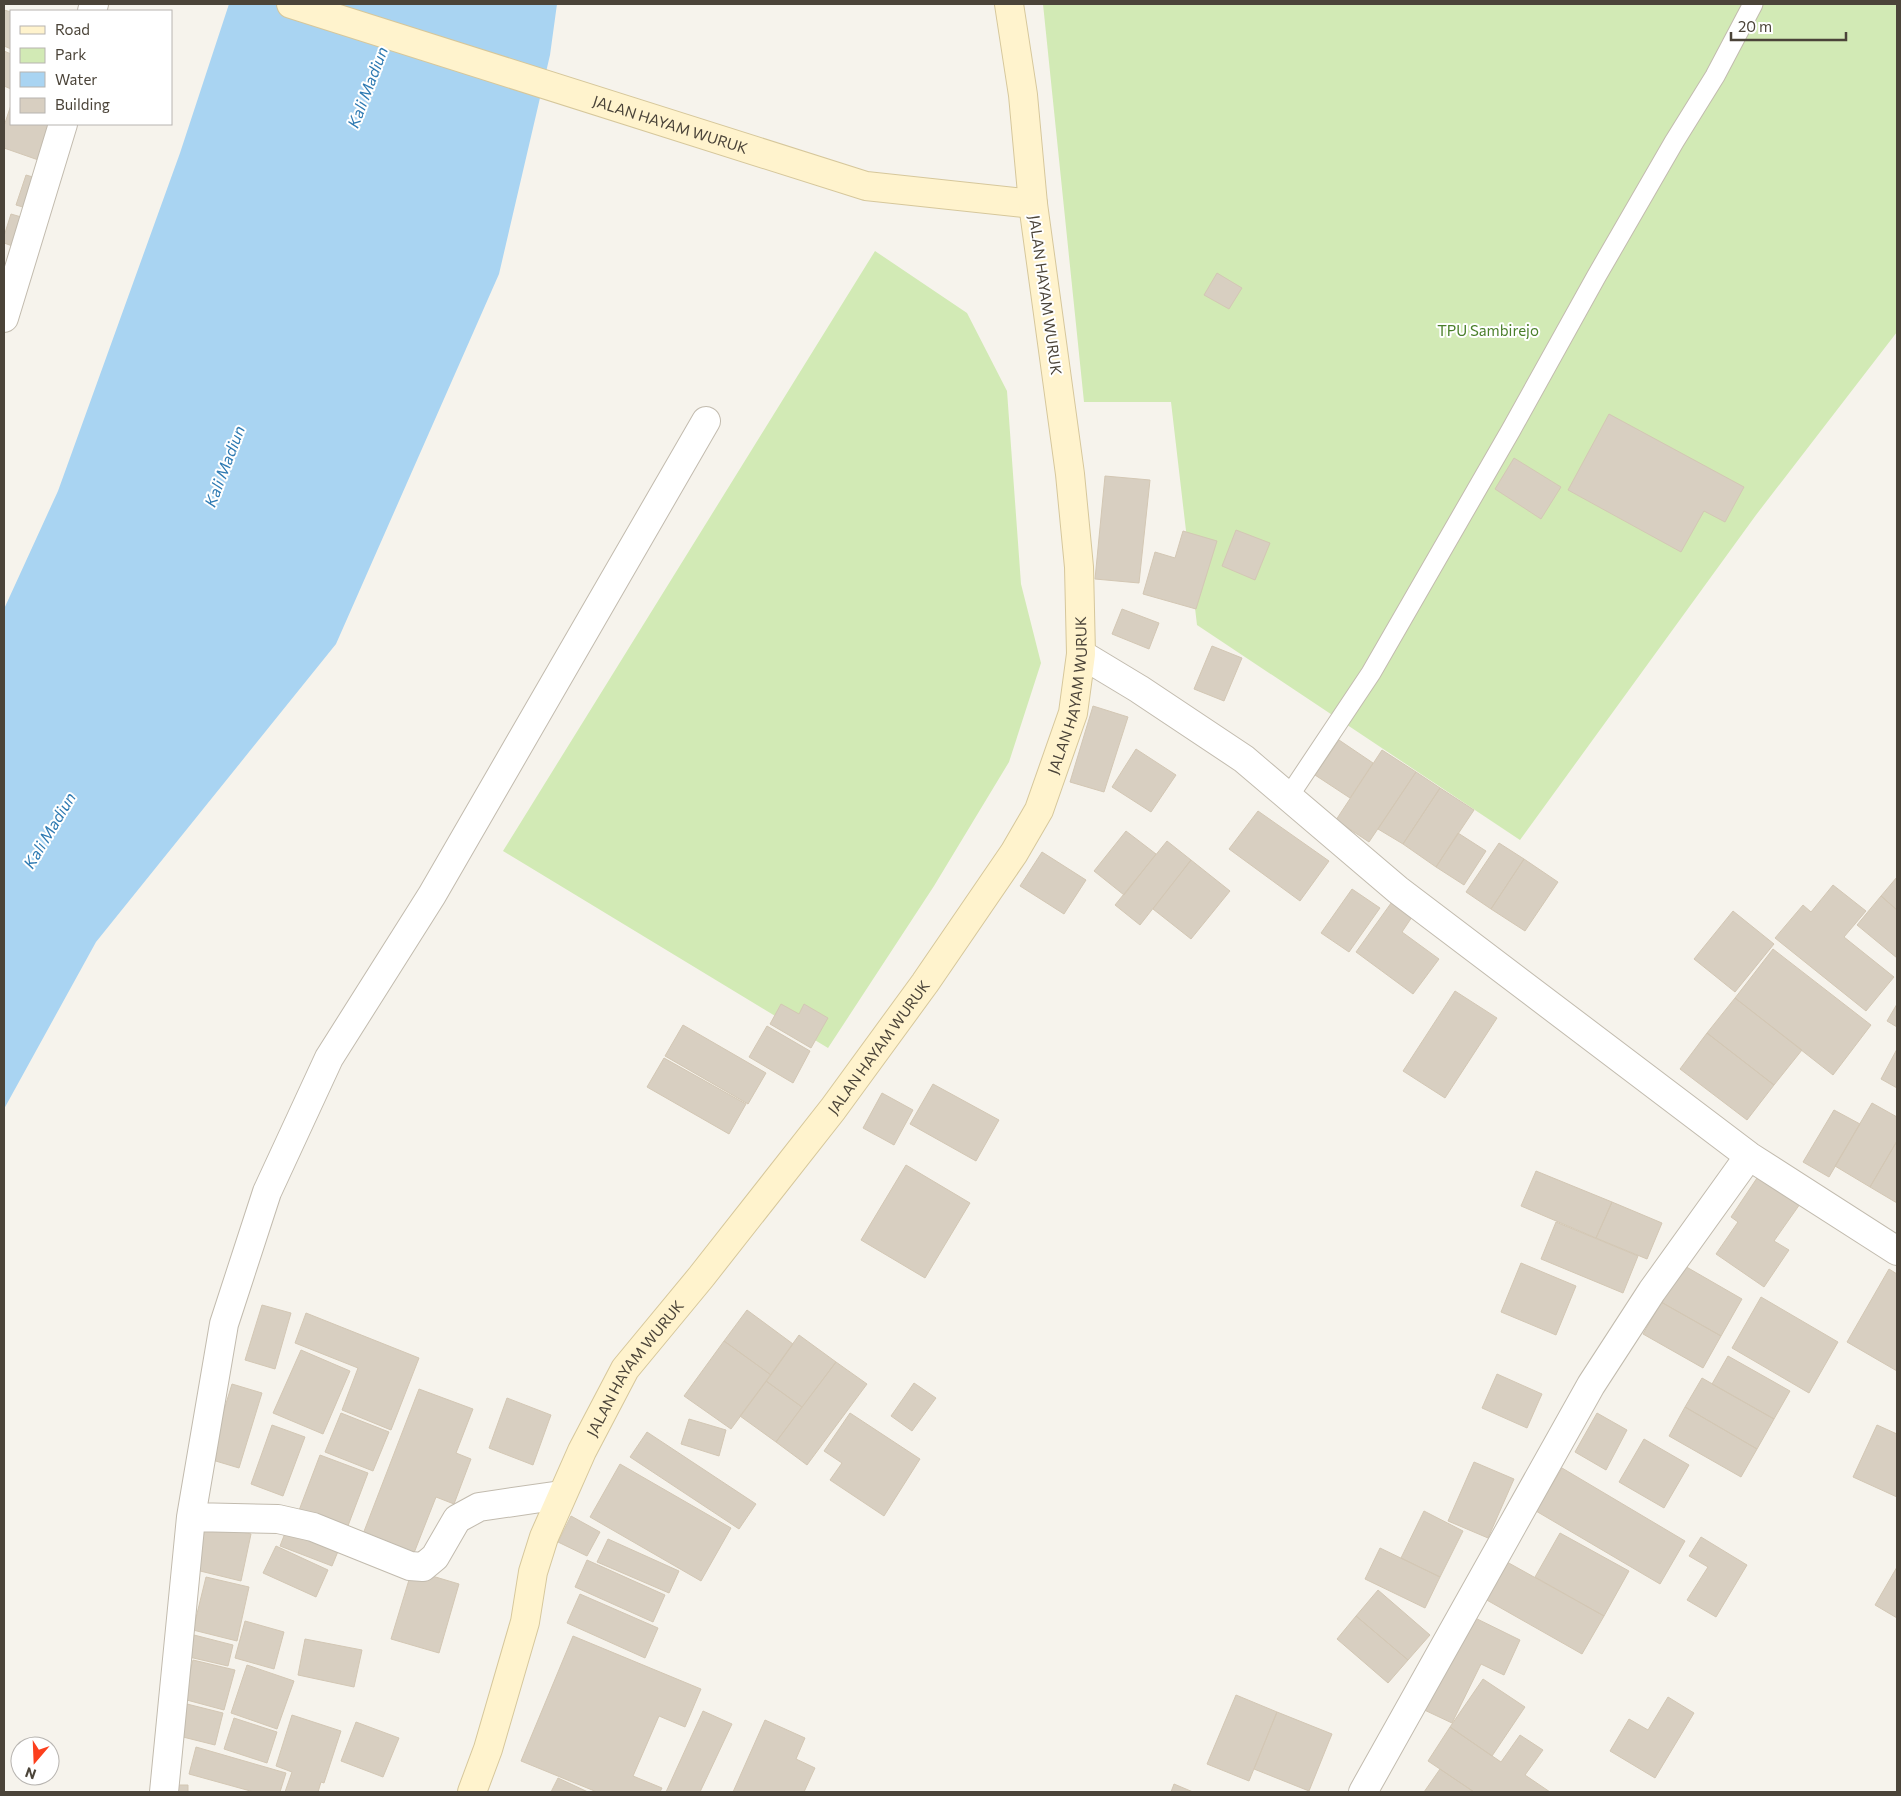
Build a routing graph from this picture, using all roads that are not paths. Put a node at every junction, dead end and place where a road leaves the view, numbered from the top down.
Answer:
1 (291, 4) edge
2 (1009, 4) edge
3 (1753, 4) edge
4 (63, 125) edge
5 (1033, 204) junction
6 (4, 318) edge
7 (706, 421) dead end
8 (1081, 654) junction
9 (1289, 796) junction
10 (1749, 1156) junction
11 (1897, 1250) edge
12 (561, 1496) junction
13 (191, 1517) junction
14 (164, 1792) edge
15 (472, 1792) edge
16 (1362, 1792) edge

1 - 5 main road, JALAN HAYAM WURUK
2 - 5 main road
3 - 9 lane
4 - 6 street
5 - 8 main road, JALAN HAYAM WURUK
7 - 13 street
8 - 9 street
8 - 12 main road, JALAN HAYAM WURUK
9 - 10 street
10 - 11 street
10 - 16 street
12 - 13 street
12 - 15 main road, JALAN HAYAM WURUK
13 - 14 street

